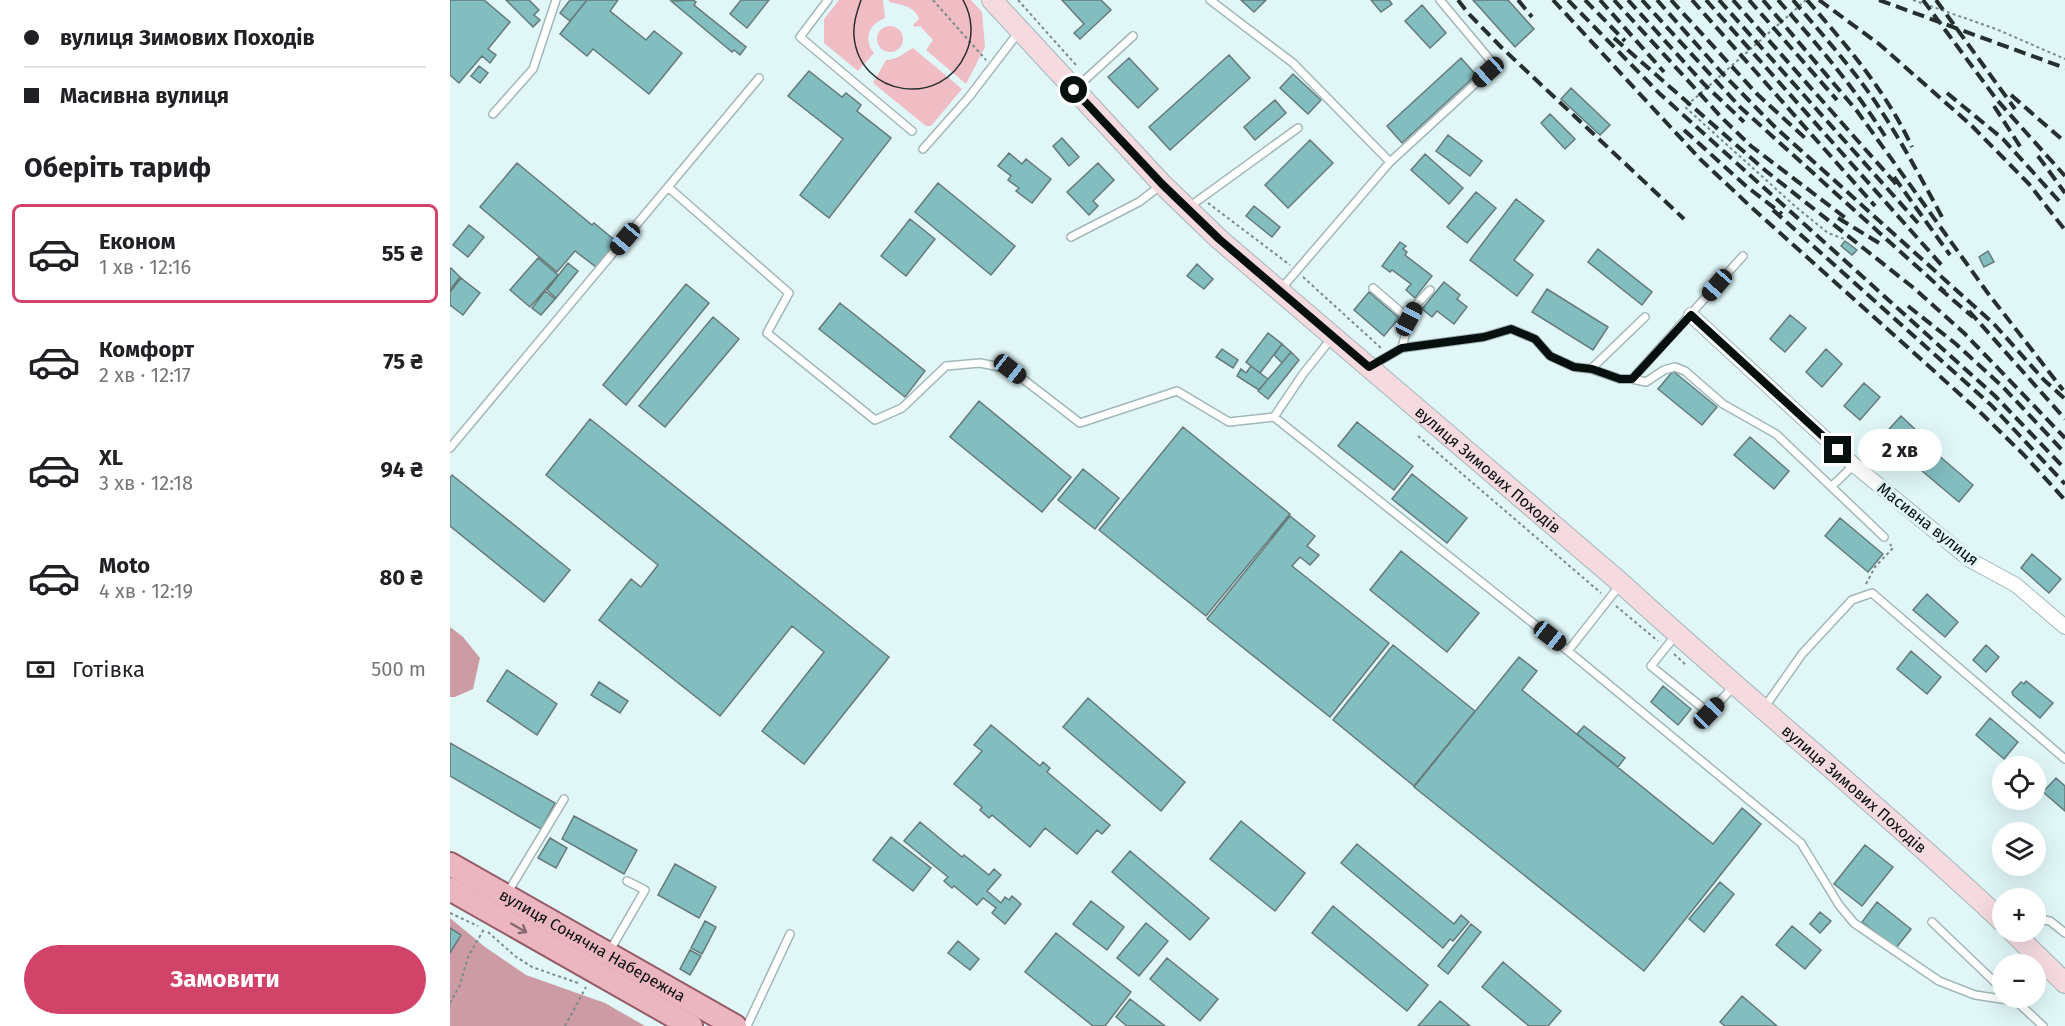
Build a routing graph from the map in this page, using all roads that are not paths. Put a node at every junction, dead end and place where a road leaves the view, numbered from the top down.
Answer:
1 (556, 0) edge
2 (828, 0) edge
3 (992, 0) edge
4 (1210, 0) edge
5 (1440, 0) edge
6 (1020, 31) junction
7 (1132, 36) dead end
8 (759, 78) dead end
9 (1080, 84) junction
10 (494, 114) dead end
11 (1298, 128) dead end
12 (912, 130) dead end
13 (923, 149) dead end
14 (1390, 162) junction
15 (1162, 184) junction
16 (668, 187) junction
17 (1193, 203) junction
18 (1071, 237) dead end
19 (1743, 255) dead end
20 (1373, 288) dead end
21 (1430, 290) dead end
22 (1279, 291) junction
23 (1691, 315) junction
24 (1645, 317) dead end
25 (1409, 319) junction
26 (1332, 337) junction
27 (1402, 348) junction
28 (1369, 367) junction
29 (1592, 369) junction
30 (1632, 379) junction
31 (1275, 417) junction
32 (450, 448) edge
33 (1854, 465) junction
34 (1832, 486) junction
35 (1884, 537) road end
36 (1621, 583) junction
37 (2065, 627) edge
38 (1677, 634) junction
39 (1568, 651) junction
40 (1735, 684) junction
41 (1764, 708) junction
42 (2065, 759) edge
43 (564, 799) dead end
44 (450, 864) edge
45 (627, 881) dead end
46 (450, 889) edge
47 (1992, 912) edge
48 (495, 913) junction
49 (2046, 921) edge
50 (1932, 922) dead end
51 (2065, 933) edge
52 (790, 934) dead end
53 (2023, 942) edge
54 (603, 963) junction
55 (1992, 979) edge
56 (2065, 983) edge
57 (1992, 997) edge
58 (2023, 1008) edge
59 (691, 1026) edge
60 (735, 1026) edge
61 (747, 1026) edge
62 (2043, 1026) edge

1 - 10 lane
2 - 12 lane
3 - 6 main road, вулиця Зимових Походів
4 - 14 lane
5 - 14 lane
6 - 9 main road, вулиця Зимових Походів
6 - 13 lane
7 - 9 lane
8 - 16 lane
9 - 15 main road, вулиця Зимових Походів
11 - 17 lane
14 - 22 lane
15 - 17 main road, вулиця Зимових Походів
15 - 18 lane
16 - 31 lane
16 - 32 lane
17 - 22 main road, вулиця Зимових Походів
19 - 23 lane
20 - 25 lane
21 - 25 lane
22 - 26 main road, вулиця Зимових Походів
23 - 30 lane
23 - 33 street, Масивна вулиця
24 - 29 lane
25 - 27 lane
26 - 28 main road, вулиця Зимових Походів
26 - 31 lane
27 - 28 lane
27 - 29 lane
28 - 36 main road, вулиця Зимових Походів
29 - 30 lane
30 - 34 lane
31 - 39 lane
33 - 34 lane
33 - 37 street, Масивна вулиця
34 - 35 lane
36 - 38 main road, вулиця Зимових Походів
36 - 39 lane
38 - 40 main road, вулиця Зимових Походів
38 - 40 lane
39 - 57 lane
40 - 41 main road, вулиця Зимових Походів
41 - 42 lane
41 - 47 main road, вулиця Зимових Походів
43 - 48 lane
44 - 48 main road, вулиця Сонячна Набережна
45 - 54 lane
46 - 48 main road, вулиця Сонячна Набережна
48 - 54 main road, вулиця Сонячна Набережна
49 - 51 lane
50 - 55 lane
52 - 61 lane
53 - 56 main road
54 - 59 main road, вулиця Сонячна Набережна
54 - 60 main road, вулиця Сонячна Набережна
58 - 62 lane

